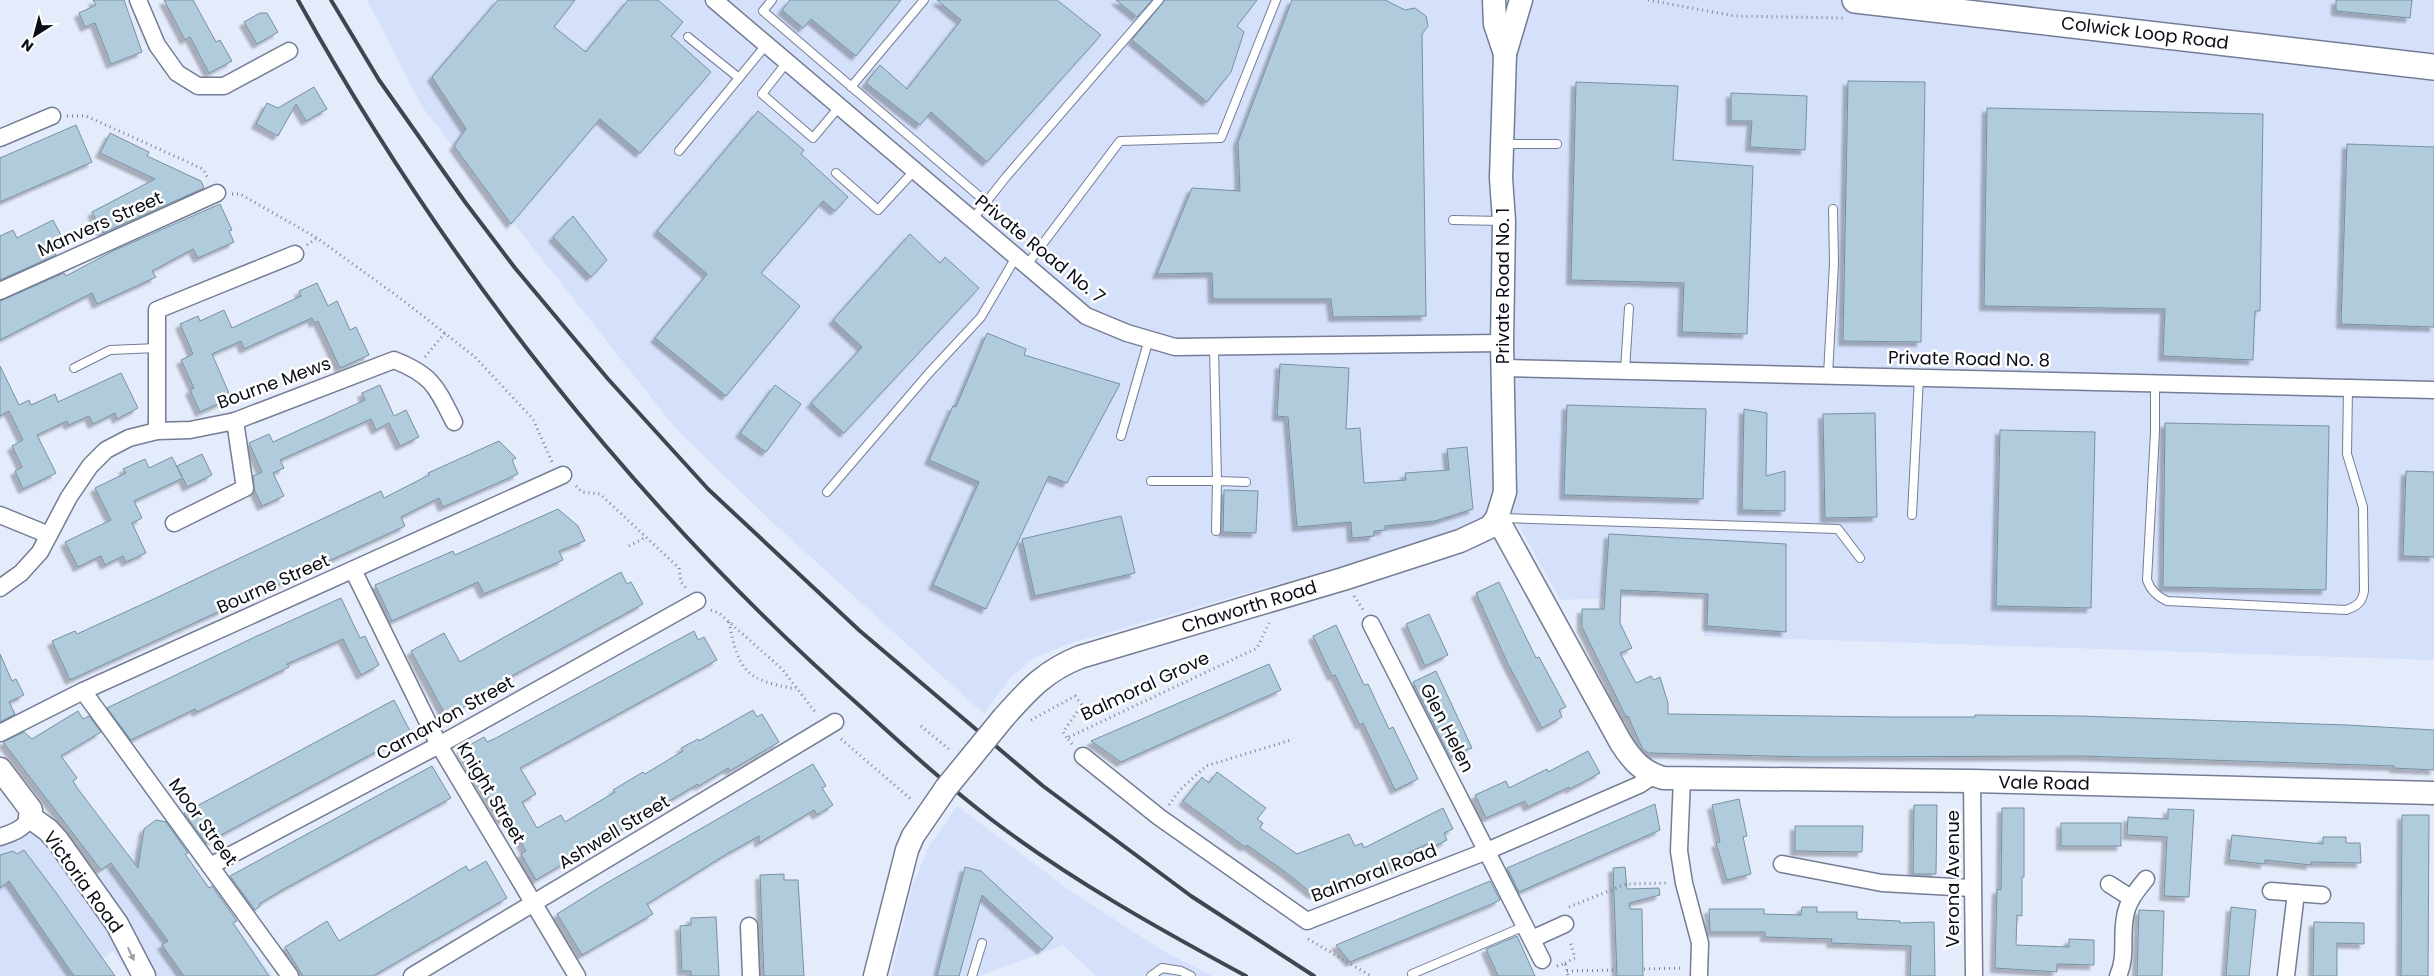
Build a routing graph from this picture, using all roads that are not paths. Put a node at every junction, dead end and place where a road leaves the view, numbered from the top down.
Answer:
1 (138, 0) edge
2 (714, 0) edge
3 (772, 0) edge
4 (924, 0) edge
5 (1159, 0) edge
6 (1276, 0) edge
7 (1494, 0) edge
8 (1521, 0) edge
9 (1855, 0) edge
10 (688, 37) dead end
11 (766, 45) junction
12 (289, 51) dead end
13 (1505, 54) junction
14 (787, 62) junction
15 (2434, 67) edge
16 (739, 78) junction
17 (851, 87) junction
18 (840, 107) junction
19 (52, 116) road end
20 (0, 138) edge
21 (1502, 144) junction
22 (1557, 144) dead end
23 (679, 151) dead end
24 (914, 171) junction
25 (836, 173) dead end
26 (217, 193) road end
27 (986, 202) junction
28 (1833, 209) dead end
29 (972, 220) junction
30 (1453, 220) dead end
31 (1504, 221) junction
32 (295, 254) dead end
33 (1021, 261) junction
34 (0, 291) edge
35 (1629, 308) dead end
36 (1149, 339) junction
37 (1502, 343) junction
38 (1214, 346) junction
39 (157, 348) junction
40 (74, 368) dead end
41 (1503, 368) junction
42 (1625, 370) junction
43 (1828, 375) junction
44 (1919, 378) junction
45 (2155, 383) junction
46 (2348, 388) junction
47 (2434, 390) edge
48 (235, 422) junction
49 (454, 422) dead end
50 (157, 431) junction
51 (1121, 436) dead end
52 (563, 475) road end
53 (1151, 481) dead end
54 (1217, 481) junction
55 (1246, 482) dead end
56 (827, 492) dead end
57 (0, 515) edge
58 (1912, 515) dead end
59 (1497, 518) junction
60 (174, 523) dead end
61 (1216, 532) dead end
62 (49, 535) junction
63 (1860, 558) dead end
64 (353, 570) junction
65 (0, 588) edge
66 (698, 601) road end
67 (1371, 624) road end
68 (83, 691) junction
69 (831, 724) road end
70 (0, 733) edge
71 (439, 745) junction
72 (1083, 756) road end
73 (0, 769) edge
74 (1654, 775) junction
75 (1682, 778) junction
76 (1972, 781) junction
77 (2434, 794) edge
78 (30, 817) junction
79 (0, 837) edge
80 (1487, 851) junction
81 (1782, 864) dead end
82 (210, 866) junction
83 (2146, 878) dead end
84 (2108, 884) dead end
85 (1971, 888) junction
86 (2270, 892) dead end
87 (2296, 893) junction
88 (2322, 895) dead end
89 (2131, 898) junction
90 (533, 904) junction
91 (1563, 917) road end
92 (749, 926) dead end
93 (1528, 933) junction
94 (982, 943) dead end
95 (1542, 960) dead end
96 (1699, 972) edge
97 (1412, 974) dead end
98 (144, 976) edge
99 (290, 976) edge
100 (412, 976) edge
101 (577, 976) edge
102 (751, 976) edge
103 (875, 976) edge
104 (972, 976) edge
105 (1151, 976) edge
106 (1191, 976) edge
107 (1974, 976) edge
108 (2118, 976) edge
109 (2286, 976) edge

1 - 12 street
2 - 11 street, Private Road No. 7
3 - 17 lane
4 - 17 lane
5 - 27 lane
6 - 33 lane
7 - 13 street, Private Road No. 1
8 - 13 street, Private Road No. 1
9 - 15 main road, Colwick Loop Road
10 - 16 lane
11 - 14 street, Private Road No. 7
11 - 16 lane
13 - 21 street, Private Road No. 1
14 - 18 street, Private Road No. 7
14 - 18 lane
16 - 23 lane
17 - 27 lane
18 - 24 street, Private Road No. 7
19 - 20 street
21 - 22 lane
21 - 31 street, Private Road No. 1
24 - 25 lane
24 - 29 street, Private Road No. 7
26 - 34 street, Manvers Street
27 - 29 lane
28 - 43 lane
29 - 33 street, Private Road No. 7
30 - 31 lane
31 - 37 street, Private Road No. 1
32 - 39 street
33 - 36 street, Private Road No. 7
33 - 56 lane
35 - 42 lane
36 - 38 street, Private Road No. 7
36 - 51 lane
37 - 38 street, Private Road No. 7
37 - 41 street, Private Road No. 1
38 - 54 lane
39 - 40 lane
39 - 50 street
41 - 42 street, Private Road No. 8
41 - 59 street, Private Road No. 1
42 - 43 street, Private Road No. 8
43 - 44 street, Private Road No. 8
44 - 45 street, Private Road No. 8
44 - 58 lane
45 - 46 street, Private Road No. 8
45 - 46 lane
46 - 47 street, Private Road No. 8
48 - 49 street, Bourne Mews
48 - 50 street, Bourne Mews
48 - 60 street
50 - 62 street, Bourne Mews
52 - 64 street, Bourne Street
53 - 54 lane
54 - 55 lane
54 - 61 lane
57 - 62 street
59 - 63 lane
59 - 74 street
59 - 103 street, Chaworth Road, bridge
62 - 65 street, Bourne Mews
64 - 68 street, Bourne Street
64 - 71 street, Knight Street
66 - 71 street, Carnarvon Street
67 - 80 street, Glen Helen
68 - 70 street, Bourne Street
68 - 82 street, Moor Street
69 - 90 street, Ashwell Street
71 - 82 street, Carnarvon Street
71 - 90 street, Knight Street
72 - 80 street, Balmoral Road
73 - 78 street, Victoria Road
74 - 75 street, Vale Road
74 - 80 street, Balmoral Road
75 - 76 street, Vale Road
75 - 96 street
76 - 77 street, Vale Road
76 - 85 street, Verona Avenue
78 - 79 street
78 -> 98 street, Victoria Road
80 - 93 street, Glen Helen
81 - 85 street
82 - 99 street, Moor Street
83 - 89 street
84 - 89 street
85 - 107 street, Verona Avenue
86 - 87 street
87 - 88 street
87 - 109 street
89 - 108 street
90 - 100 street, Ashwell Street
90 - 101 street, Knight Street
91 - 93 street
92 - 102 street
93 - 95 street, Glen Helen
93 - 97 lane
94 - 104 lane
105 - 106 lane

